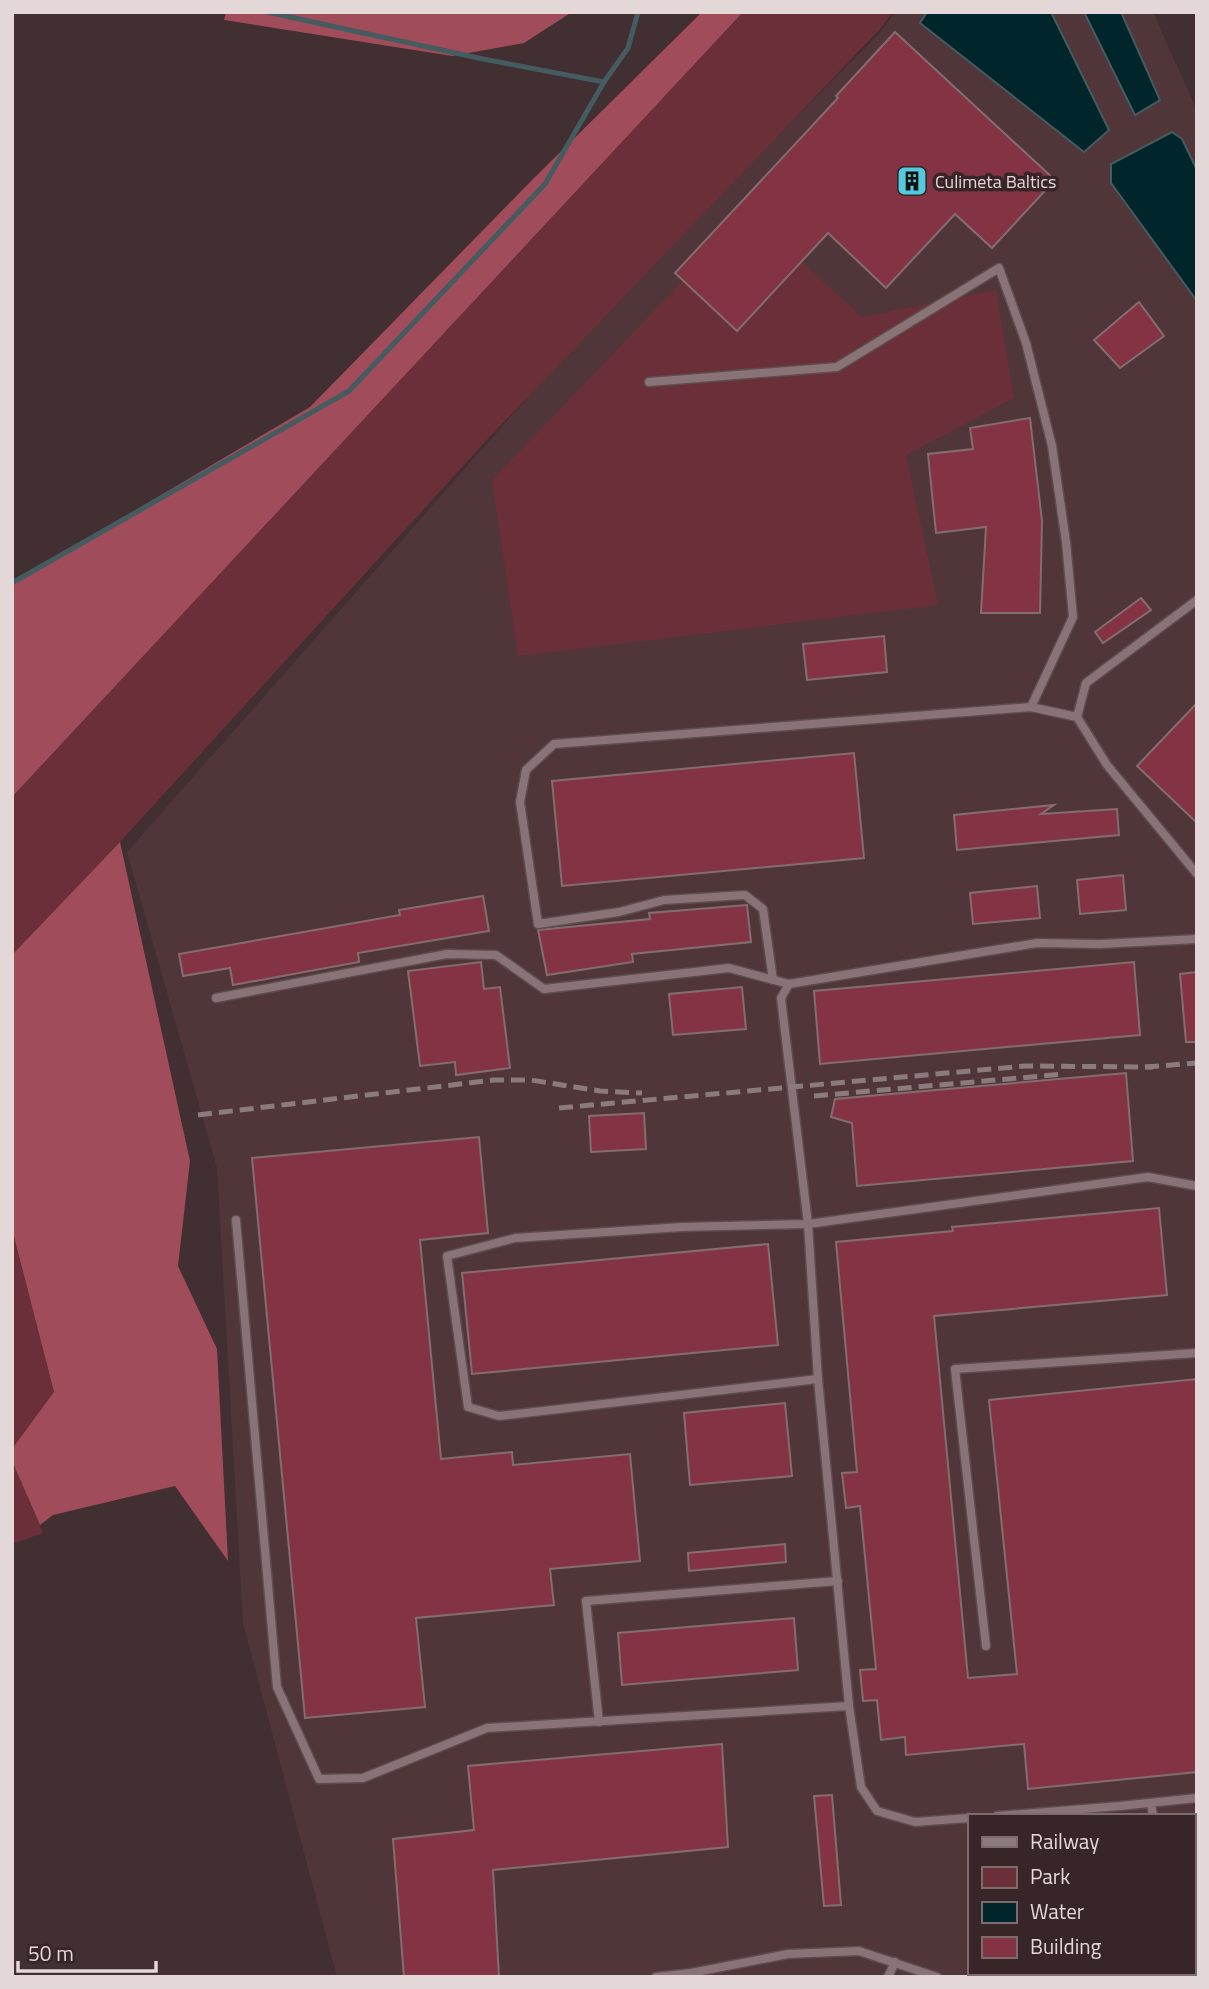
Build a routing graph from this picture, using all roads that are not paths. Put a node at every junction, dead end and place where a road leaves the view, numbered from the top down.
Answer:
1 (649, 383) dead end
2 (1197, 600) edge
3 (1031, 707) junction
4 (1077, 717) junction
5 (1197, 874) edge
6 (1197, 939) edge
7 (773, 979) junction
8 (789, 984) junction
9 (216, 998) dead end
10 (1197, 1186) edge
11 (236, 1220) dead end
12 (808, 1224) junction
13 (1197, 1353) edge
14 (818, 1379) junction
15 (838, 1581) junction
16 (986, 1646) dead end
17 (849, 1706) junction
18 (599, 1722) junction
19 (1197, 1798) edge
20 (1151, 1803) junction
21 (1021, 1814) edge
22 (1153, 1814) edge
23 (968, 1818) edge
24 (895, 1962) junction
25 (656, 1977) edge
26 (888, 1977) edge
27 (937, 1977) edge

1 - 3 lane
2 - 4 lane
3 - 4 lane
3 - 7 lane
4 - 5 lane
6 - 8 lane
7 - 8 lane
7 - 9 lane
8 - 12 lane
10 - 12 lane
11 - 18 lane
12 - 14 lane
12 - 14 lane
13 - 16 lane
14 - 15 lane
15 - 17 lane
15 - 18 lane
17 - 18 lane
17 - 23 lane
19 - 20 lane
20 - 21 lane
20 - 22 lane
24 - 25 lane
24 - 26 lane
24 - 27 lane

